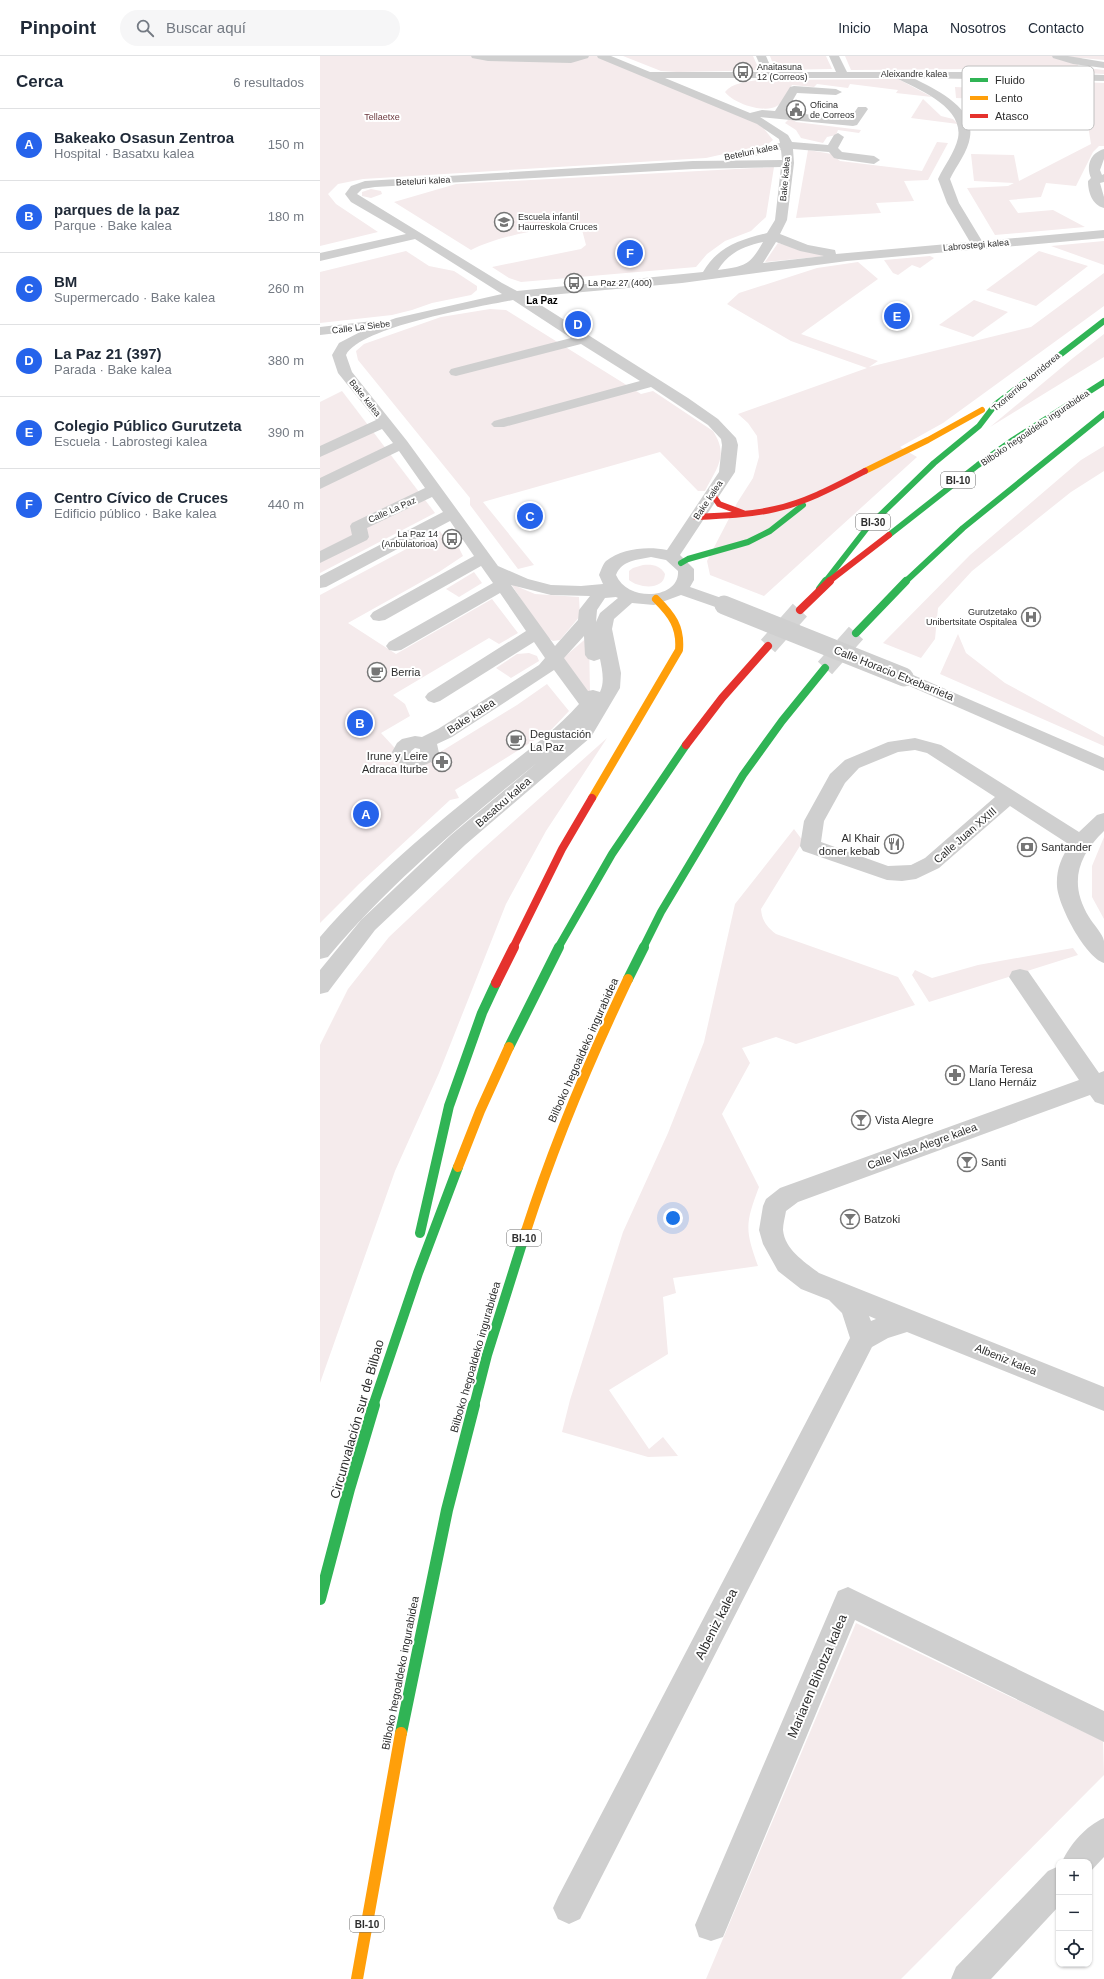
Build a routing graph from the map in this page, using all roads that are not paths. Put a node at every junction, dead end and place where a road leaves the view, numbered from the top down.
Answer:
1 (476, 56) edge
2 (584, 56) edge
3 (602, 56) edge
4 (834, 56) edge
5 (1057, 56) edge
6 (571, 60) junction
7 (1104, 64) edge
8 (645, 73) junction
9 (896, 74) junction
10 (762, 75) junction
11 (843, 75) junction
12 (962, 75) edge
13 (728, 76) junction
14 (1094, 80) edge
15 (1104, 83) edge
16 (715, 87) junction
17 (689, 91) junction
18 (836, 92) dead end
19 (862, 109) dead end
20 (779, 114) junction
21 (744, 115) junction
22 (962, 118) edge
23 (965, 130) edge
24 (838, 137) dead end
25 (787, 145) junction
26 (832, 149) junction
27 (1104, 153) edge
28 (874, 160) dead end
29 (788, 163) junction
30 (693, 165) junction
31 (1101, 178) edge
32 (1104, 204) edge
33 (776, 230) junction
34 (1104, 234) edge
35 (417, 235) junction
36 (978, 245) junction
37 (764, 250) junction
38 (320, 257) edge
39 (847, 257) junction
40 (747, 269) junction
41 (722, 273) junction
42 (707, 276) junction
43 (570, 289) junction
44 (516, 295) junction
45 (473, 303) junction
46 (532, 306) junction
47 (1104, 321) edge
48 (396, 322) junction
49 (323, 331) edge
50 (583, 339) junction
51 (456, 372) dead end
52 (653, 382) junction
53 (1104, 382) edge
54 (995, 405) junction
55 (1104, 414) edge
56 (384, 422) junction
57 (499, 424) dead end
58 (402, 444) junction
59 (1078, 447) dead end
60 (320, 452) edge
61 (320, 484) edge
62 (434, 490) junction
63 (712, 494) junction
64 (815, 496) junction
65 (1001, 496) junction
66 (453, 513) junction
67 (743, 513) junction
68 (696, 517) junction
69 (320, 558) edge
70 (676, 559) junction
71 (488, 563) junction
72 (320, 584) edge
73 (503, 584) junction
74 (680, 589) junction
75 (820, 589) junction
76 (619, 592) junction
77 (656, 599) junction
78 (800, 610) tunnel mouth
79 (379, 616) dead end
80 (586, 621) junction
81 (536, 633) junction
82 (856, 633) tunnel mouth
83 (395, 646) dead end
84 (768, 646) tunnel mouth
85 (554, 658) junction
86 (825, 668) tunnel mouth
87 (434, 697) dead end
88 (589, 705) junction
89 (425, 743) dead end
90 (1104, 765) edge
91 (1009, 796) junction
92 (1104, 820) edge
93 (1080, 842) junction
94 (320, 951) edge
95 (1104, 955) edge
96 (1020, 977) dead end
97 (320, 986) edge
98 (1101, 1087) edge
99 (771, 1230) joint
100 (829, 1288) junction
101 (402, 1316) junction
102 (908, 1320) junction
103 (863, 1339) junction
104 (1104, 1398) edge
105 (320, 1599) edge
106 (1104, 1726) edge
107 (1104, 1834) edge
108 (1081, 1859) edge
109 (1056, 1885) edge
110 (569, 1908) dead end
111 (711, 1925) dead end
112 (357, 1979) edge
113 (968, 1979) edge

1 - 6 street, Bake kalea
2 - 6 street, Bake kalea
3 - 8 street, Bake kalea
4 - 11 street
5 - 7 street
6 - 8 street, Bake kalea
8 - 13 street, Aleixandre kalea
8 - 17 street, Bake kalea
9 - 11 street, Aleixandre kalea
9 - 12 street, Aleixandre kalea
9 - 22 street
10 - 11 street, Aleixandre kalea
10 - 13 street, Aleixandre kalea
10 - 16 street, Aleixandre kalea
13 - 17 street, Aleixandre kalea
14 - 15 street
16 - 17 street, Aleixandre kalea
16 - 21 street
17 - 21 street, Bake kalea
18 - 20 street
19 - 20 street
20 - 21 street
21 - 25 street, Bake kalea
23 - 36 street
24 - 26 street
25 - 26 street
25 - 29 street, Bake kalea
25 - 30 street, Beteluri kalea
26 - 28 street
27 - 31 street
29 - 30 street, Beteluri kalea
29 - 33 street, Bake kalea
30 - 35 street, Beteluri kalea
31 - 32 street
33 - 37 street, Bake kalea
33 - 39 street, Labrostegi kalea
33 - 42 street
34 - 36 street, Labrostegi kalea
35 - 38 street
35 - 44 street, Beteluri kalea
36 - 39 street, Labrostegi kalea
37 - 40 street, Bake kalea
37 - 41 street, Bake kalea
39 - 40 street, Labrostegi kalea
40 - 41 street, Bake kalea
41 - 42 street, Bake kalea
42 - 43 street, Bake kalea
43 - 44 street, Bake kalea
43 - 46 street
44 - 45 street, Bake kalea
44 - 46 street, Bake kalea
45 - 46 street
45 - 48 street, Bake kalea
46 - 50 street, Bake kalea
47 - 54 highway, Txorierriko korridorea / BI-30
48 - 49 street, Calle La Siebe
48 - 56 street, Bake kalea
50 - 51 street
50 - 52 street, Bake kalea
52 - 57 street
52 - 63 street, Bake kalea
53 - 75 highway, Bilboko hegoaldeko ingurabidea / BI-10
54 - 64 highway
54 - 75 highway, Txorierriko korridorea / BI-30
55 - 65 highway
56 - 58 street, Bake kalea
56 - 60 street
58 - 61 street
58 - 62 street, Bake kalea
59 - 65 highway
62 - 66 street, Bake kalea
62 - 69 street, Calle La Paz
63 - 67 highway
63 - 68 street, Bake kalea
64 - 67 highway
64 - 70 highway
65 - 82 highway
66 - 71 street, Bake kalea
66 - 72 street
67 - 68 highway
68 - 70 street, Bake kalea
70 - 74 street
70 - 76 street
71 - 73 street, Bake kalea
71 - 76 street, Bake kalea
71 - 79 street
73 - 81 street, Bake kalea
73 - 83 street
74 - 77 street
74 - 90 street, Calle Horacio Etxebarrieta, bridge
75 - 78 highway, Bilboko hegoaldeko ingurabidea / BI-10
76 - 77 street
76 - 80 street
76 - 97 street, Basatxu kalea
77 - 101 highway
80 - 85 street, Bake kalea
80 - 88 street, Basatxu kalea
81 - 85 street, Bake kalea
81 - 87 street
84 - 101 highway
85 - 88 street, Bake kalea
85 - 89 street, Bake kalea
86 - 112 highway, Bilboko hegoaldeko ingurabidea / BI-10
88 - 94 street, Basatxu kalea
91 - 91 street, Calle Juan XXIII
91 - 93 street, Calle Juan XXIII
92 - 93 street
93 - 95 street
96 - 98 street
98 - 99 street, Calle Vista Alegre kalea
99 - 100 street, Albeniz kalea
100 - 102 street, Albeniz kalea
100 - 103 street, Albeniz kalea
101 - 105 highway, Circunvalación sur de Bilbao
102 - 103 street
102 - 104 street, Albeniz kalea
103 - 110 street, Albeniz kalea
106 - 111 street, Mariaren Bihotza kalea
107 - 108 street
109 - 113 street

